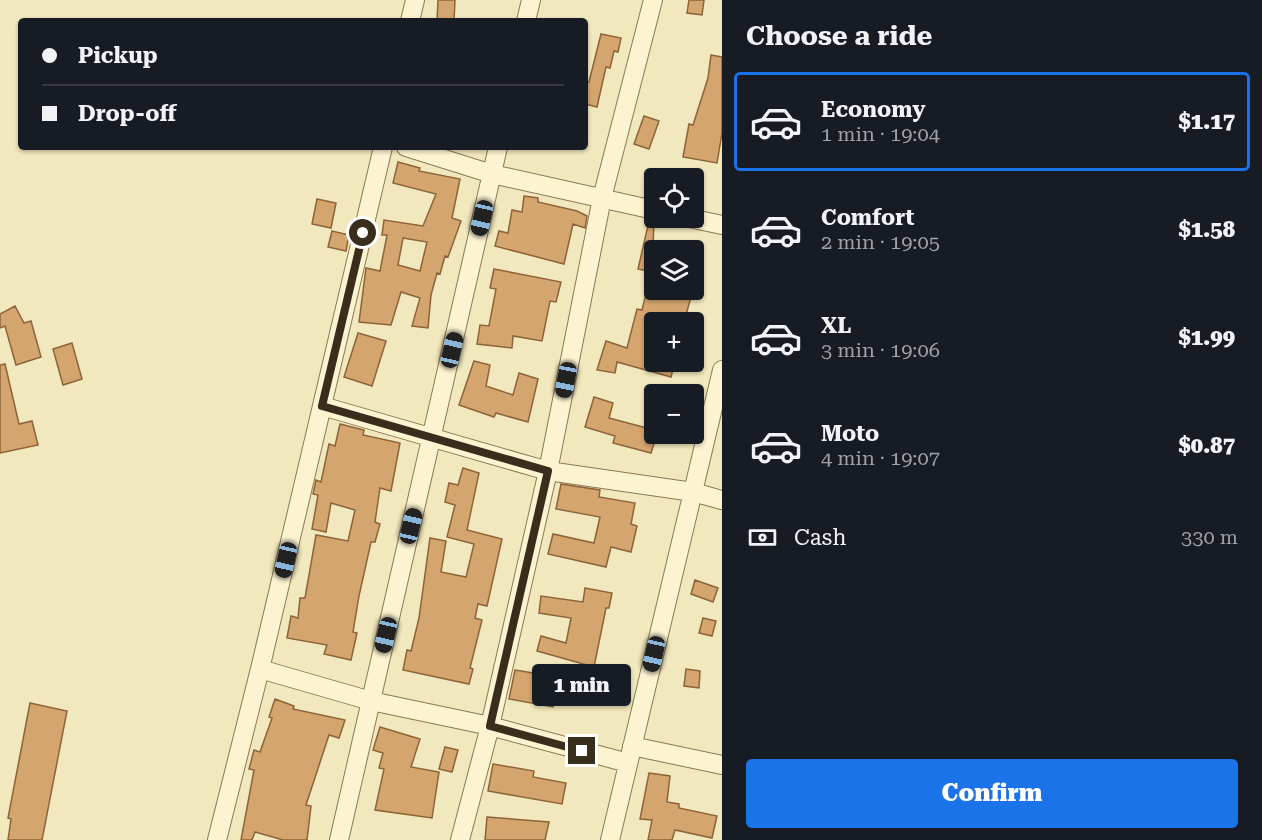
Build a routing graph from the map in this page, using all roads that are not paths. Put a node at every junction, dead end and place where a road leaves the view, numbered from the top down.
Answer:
1 (415, 0) edge
2 (531, 0) edge
3 (653, 0) edge
4 (411, 18) edge
5 (527, 18) edge
6 (382, 150) edge
7 (416, 150) edge
8 (497, 150) edge
9 (492, 174) junction
10 (602, 198) junction
11 (644, 208) edge
12 (704, 221) edge
13 (722, 225) edge
14 (722, 370) edge
15 (322, 406) junction
16 (431, 438) junction
17 (548, 471) junction
18 (693, 492) junction
19 (722, 500) edge
20 (260, 669) junction
21 (371, 701) junction
22 (490, 726) junction
23 (630, 754) junction
24 (722, 765) edge
25 (217, 840) edge
26 (339, 840) edge
27 (460, 840) edge
28 (610, 840) edge

1 - 4 street
2 - 5 street
3 - 10 street
6 - 15 street
7 - 9 street
8 - 9 street
9 - 10 street
9 - 16 street
10 - 11 street
10 - 17 street
12 - 13 street
14 - 18 street
15 - 16 street
15 - 20 street
16 - 17 street
16 - 21 street
17 - 18 street
17 - 22 street
18 - 19 street
18 - 23 street
20 - 21 street
20 - 25 street
21 - 22 street
21 - 26 street
22 - 23 street
22 - 27 street
23 - 24 street
23 - 28 street

